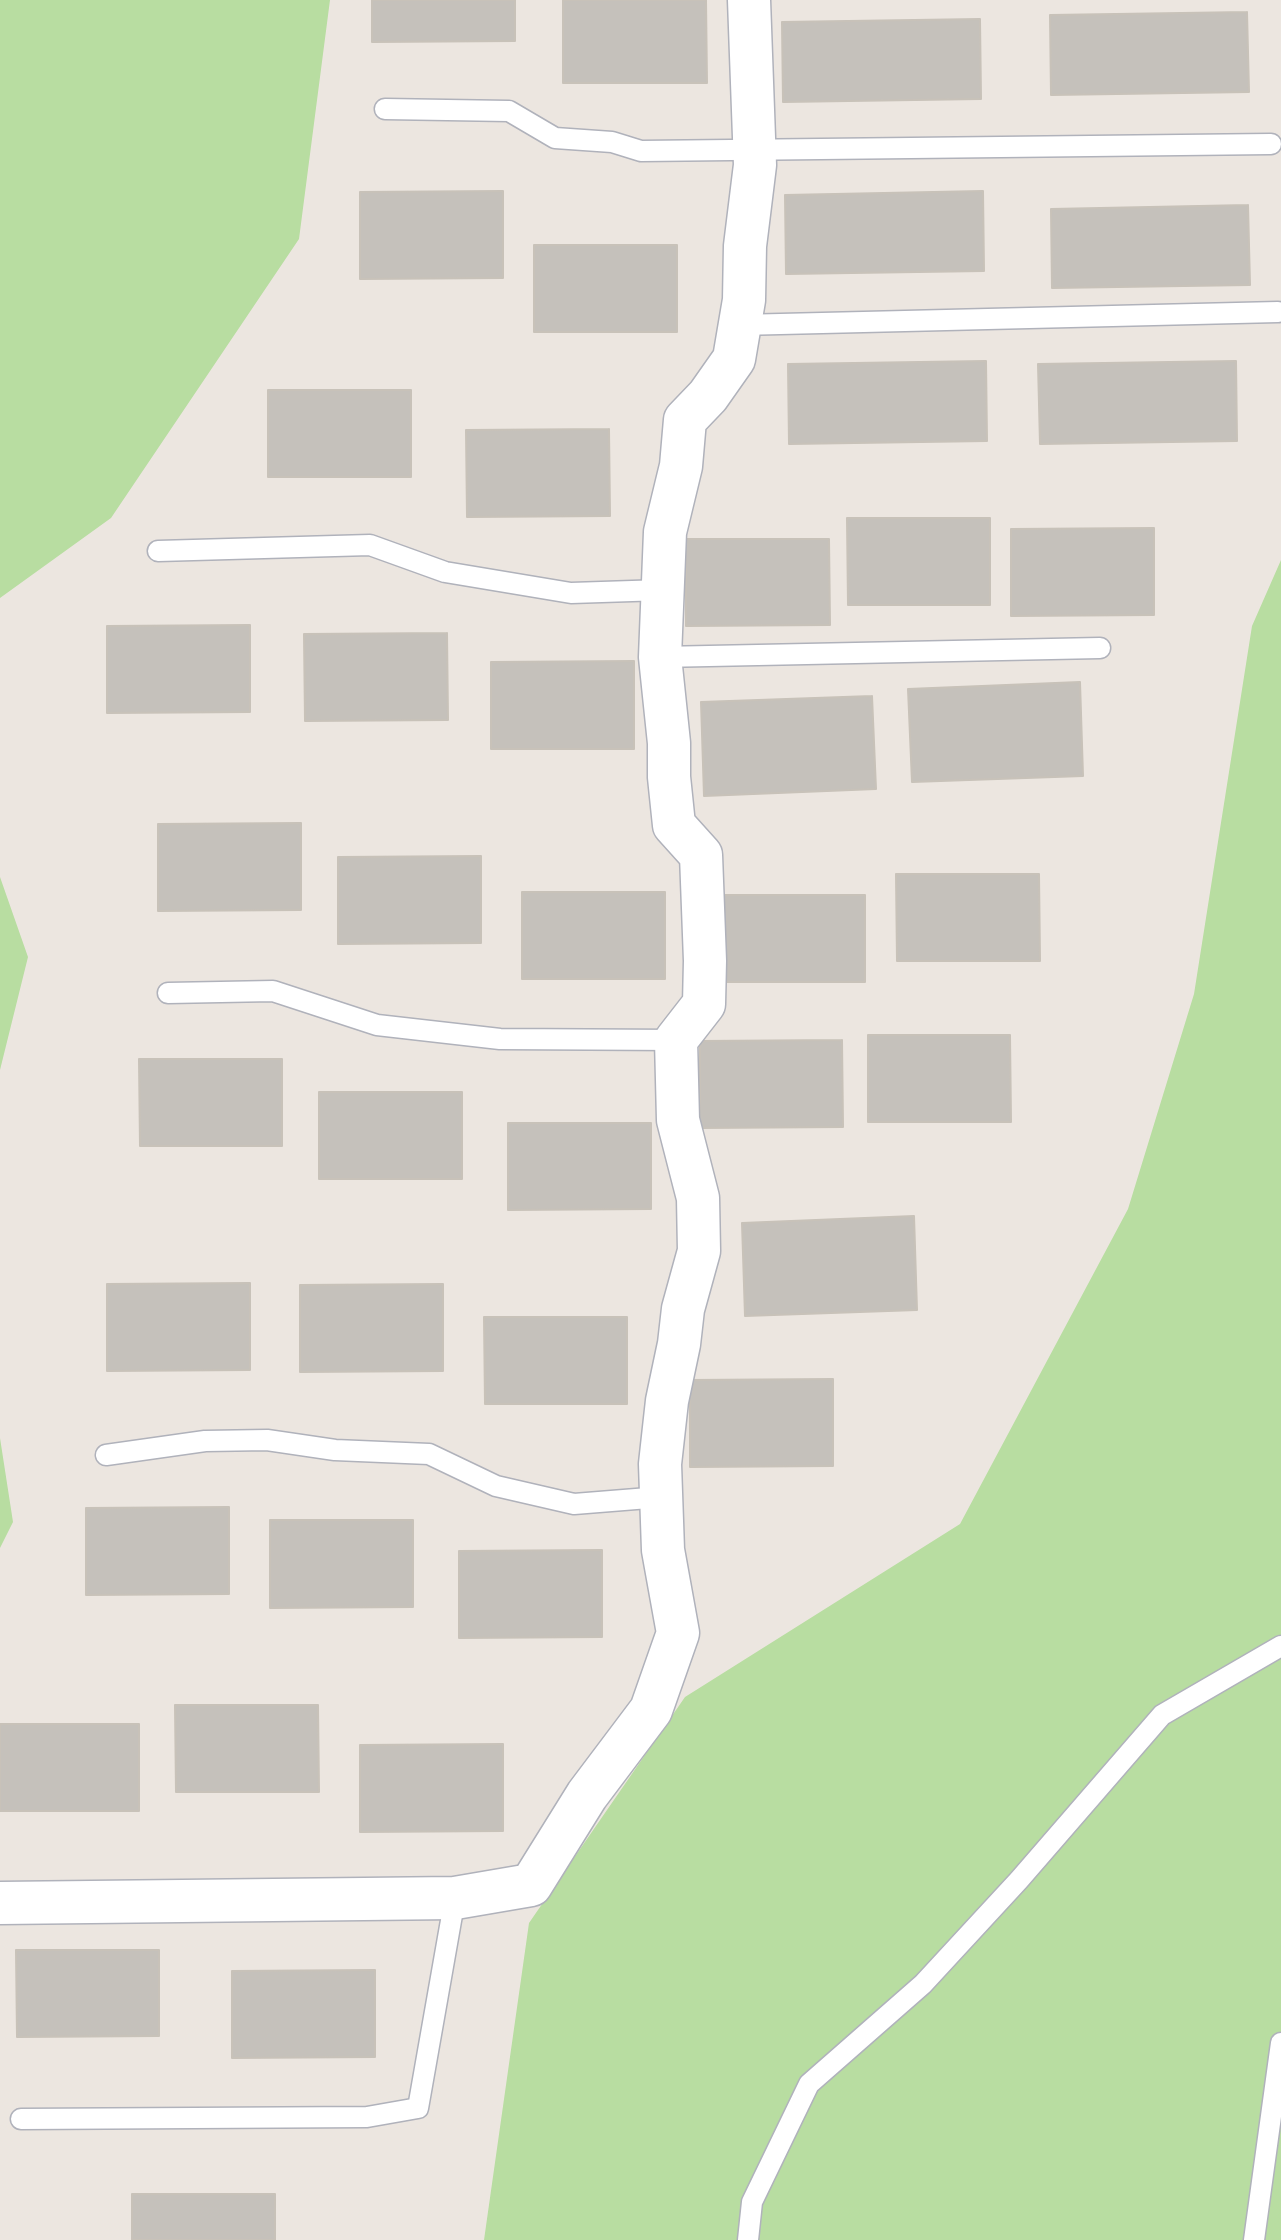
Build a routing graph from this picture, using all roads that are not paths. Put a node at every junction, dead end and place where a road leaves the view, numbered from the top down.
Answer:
1 (749, 0) edge
2 (385, 109) dead end
3 (1271, 144) dead end
4 (754, 149) junction
5 (1278, 312) dead end
6 (739, 325) junction
7 (158, 551) dead end
8 (663, 590) junction
9 (1100, 648) dead end
10 (660, 657) junction
11 (168, 993) dead end
12 (676, 1040) junction
13 (106, 1455) dead end
14 (661, 1497) junction
15 (1281, 1646) edge
16 (455, 1898) junction
17 (0, 1903) edge
18 (1281, 2043) edge
19 (21, 2119) dead end
20 (748, 2240) edge
21 (1254, 2240) edge

1 - 4 street
2 - 4 lane
3 - 4 lane
4 - 6 street
5 - 6 lane
6 - 8 street
7 - 8 lane
8 - 10 street
9 - 10 lane
10 - 12 street
11 - 12 lane
12 - 14 street
13 - 14 lane
14 - 16 street
15 - 20 lane
16 - 17 street
16 - 19 lane
18 - 21 lane

